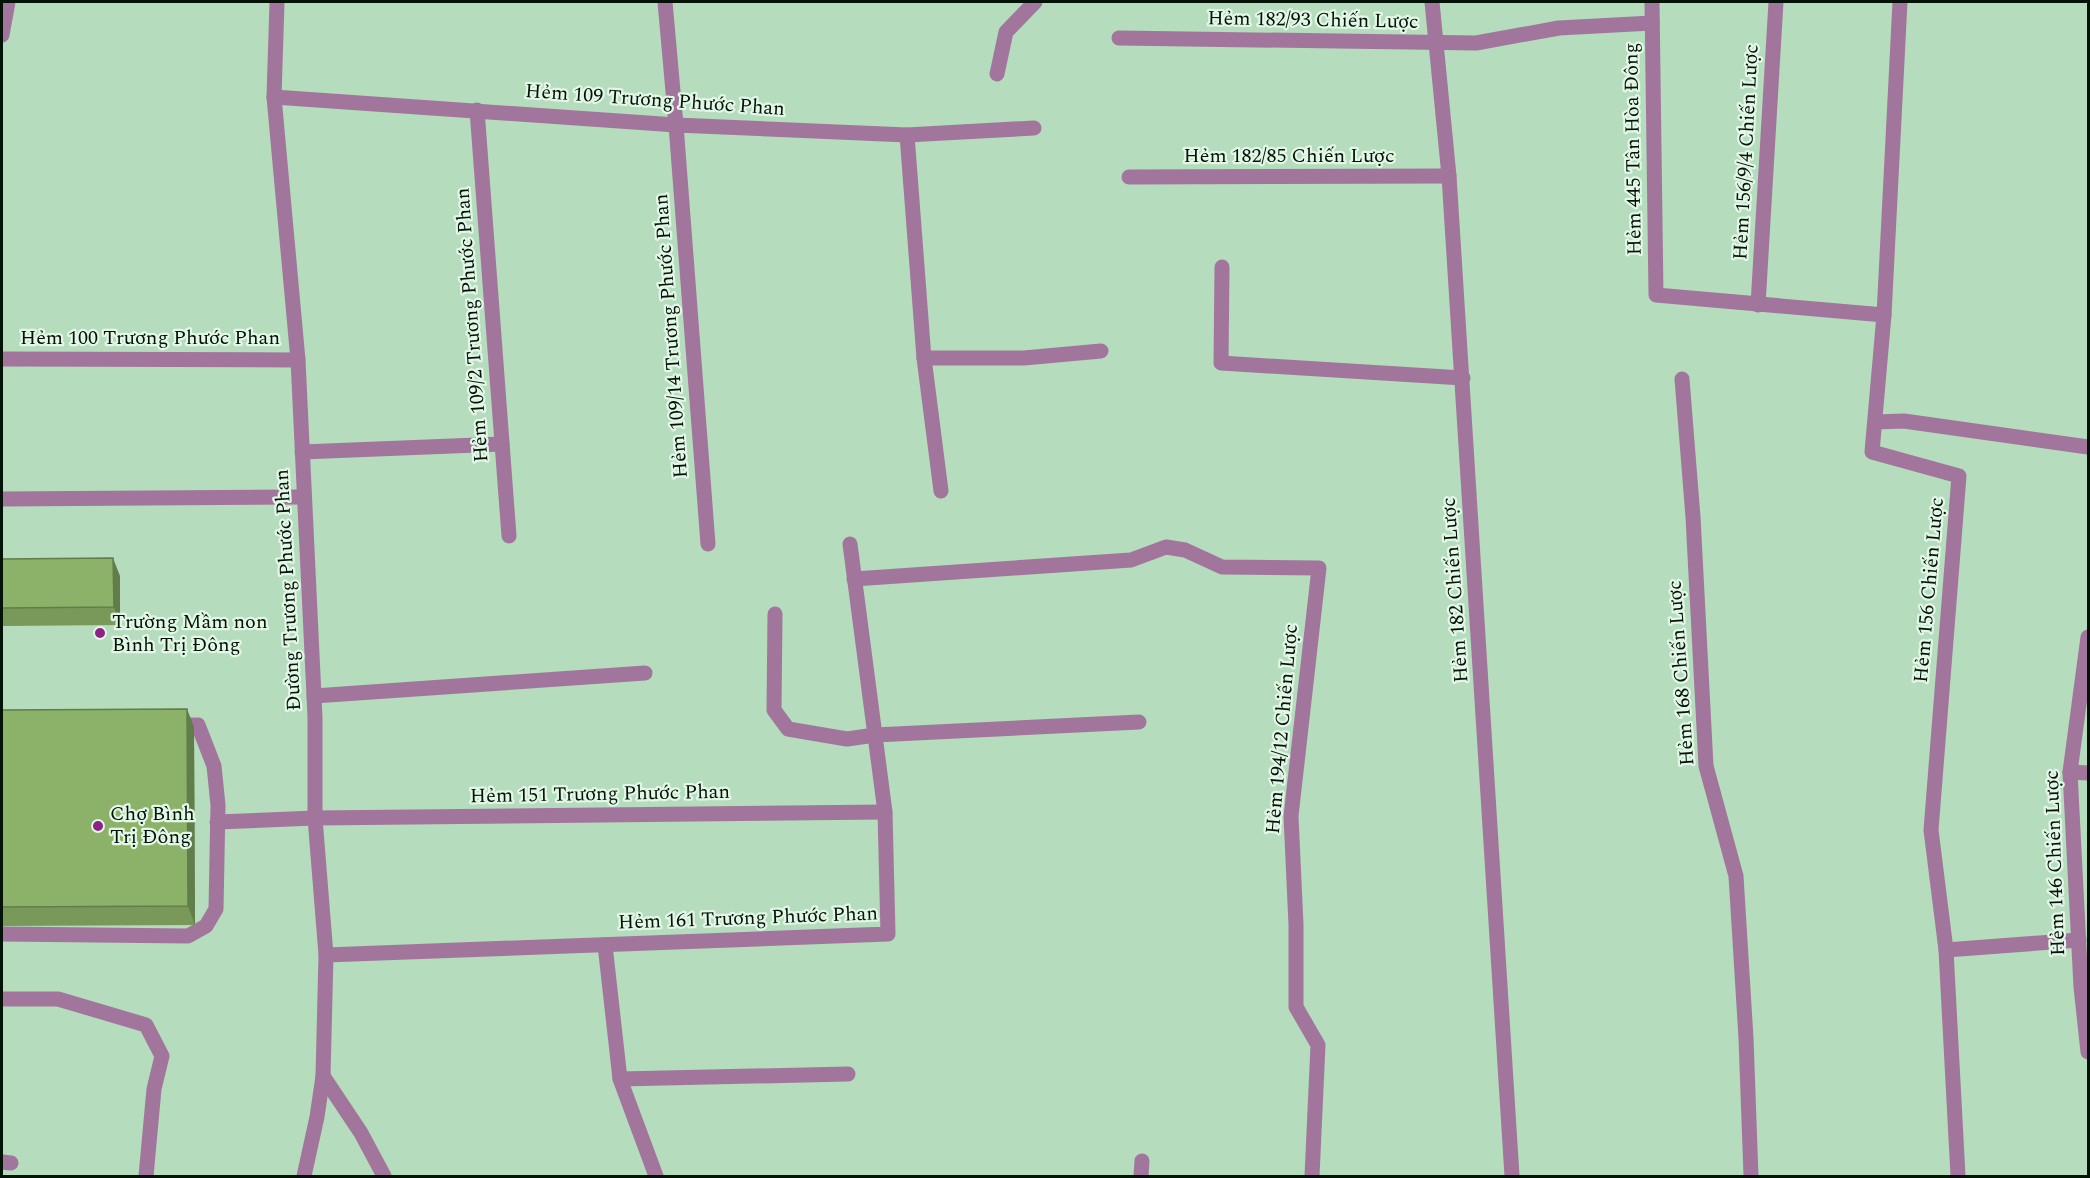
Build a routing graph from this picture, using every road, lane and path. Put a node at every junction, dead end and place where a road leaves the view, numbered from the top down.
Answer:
1 (8, 2) edge
2 (277, 2) edge
3 (665, 2) edge
4 (1035, 2) edge
5 (1432, 2) edge
6 (1652, 2) edge
7 (1776, 2) edge
8 (1900, 2) edge
9 (1652, 23) junction
10 (2, 35) edge
11 (1119, 38) dead end
12 (1435, 44) junction
13 (998, 74) dead end
14 (274, 97) junction
15 (477, 110) junction
16 (676, 124) junction
17 (1034, 128) dead end
18 (906, 135) junction
19 (1449, 176) junction
20 (1129, 177) dead end
21 (1222, 267) dead end
22 (1758, 305) junction
23 (1884, 315) junction
24 (1101, 351) dead end
25 (924, 358) junction
26 (2, 359) edge
27 (298, 360) junction
28 (1463, 378) junction
29 (1682, 379) dead end
30 (1875, 422) junction
31 (502, 444) junction
32 (2088, 447) edge
33 (303, 452) junction
34 (941, 491) dead end
35 (304, 497) junction
36 (2, 499) edge
37 (509, 536) dead end
38 (708, 544) dead end
39 (850, 544) dead end
40 (854, 579) junction
41 (775, 614) dead end
42 (2088, 637) edge
43 (645, 673) dead end
44 (314, 696) junction
45 (1139, 722) dead end
46 (163, 725) edge
47 (875, 735) junction
48 (2070, 772) junction
49 (2088, 773) edge
50 (885, 812) junction
51 (315, 818) junction
52 (217, 822) junction
53 (2, 934) edge
54 (2079, 940) junction
55 (606, 945) junction
56 (1946, 950) junction
57 (326, 955) junction
58 (2085, 987) edge
59 (2, 999) edge
60 (2088, 1052) edge
61 (848, 1074) dead end
62 (323, 1076) junction
63 (620, 1079) junction
64 (146, 1176) edge
65 (304, 1176) edge
66 (384, 1176) edge
67 (656, 1176) edge
68 (1312, 1176) edge
69 (1512, 1176) edge
70 (1751, 1176) edge
71 (1958, 1176) edge

1 - 10 street
2 - 14 street, Đường Trương Phước Phan
3 - 16 street, Hẻm 109/14 Trương Phước Phan
4 - 13 street
5 - 12 street, Hẻm 182 Chiến Lược
6 - 9 street, Hẻm 445 Tân Hòa Đông
7 - 22 street, Hẻm 156/9/4 Chiến Lược
8 - 23 street, Hẻm 156 Chiến Lược
9 - 12 street, Hẻm 182/93 Chiến Lược
9 - 22 street, Hẻm 445 Tân Hòa Đông
11 - 12 street, Hẻm 182/93 Chiến Lược
12 - 19 street, Hẻm 182 Chiến Lược
14 - 15 street, Hẻm 109 Trương Phước Phan
14 - 27 street, Đường Trương Phước Phan
15 - 16 street, Hẻm 109 Trương Phước Phan
15 - 31 street, Hẻm 109/2 Trương Phước Phan
16 - 18 street, Hẻm 109 Trương Phước Phan
16 - 38 street, Hẻm 109/14 Trương Phước Phan
17 - 18 street, Hẻm 109 Trương Phước Phan
18 - 25 street
19 - 20 street, Hẻm 182/85 Chiến Lược
19 - 28 street, Hẻm 182 Chiến Lược
21 - 28 street
22 - 23 street
23 - 30 street, Hẻm 156 Chiến Lược
24 - 25 street
25 - 34 street
26 - 27 street, Hẻm 100 Trương Phước Phan
27 - 33 street, Đường Trương Phước Phan
28 - 69 street, Hẻm 182 Chiến Lược
29 - 70 street, Hẻm 168 Chiến Lược
30 - 32 street
30 - 56 street, Hẻm 156 Chiến Lược
31 - 33 street
31 - 37 street, Hẻm 109/2 Trương Phước Phan
33 - 35 street, Đường Trương Phước Phan
35 - 36 street
35 - 44 street, Đường Trương Phước Phan
39 - 40 street, Hẻm 161 Trương Phước Phan
40 - 47 street, Hẻm 161 Trương Phước Phan
40 - 68 street, Hẻm 194/12 Chiến Lược
41 - 47 street
42 - 48 street, Hẻm 146 Chiến Lược
43 - 44 street
44 - 51 street, Đường Trương Phước Phan
45 - 47 street
46 - 52 street
47 - 50 street, Hẻm 161 Trương Phước Phan
48 - 49 street
48 - 54 street, Hẻm 146 Chiến Lược
50 - 51 street, Hẻm 151 Trương Phước Phan
50 - 55 street, Hẻm 161 Trương Phước Phan
51 - 52 street, Hẻm 151 Trương Phước Phan
51 - 57 street, Đường Trương Phước Phan
52 - 53 street
54 - 56 street
54 - 58 street, Hẻm 146 Chiến Lược
55 - 57 street, Hẻm 161 Trương Phước Phan
55 - 63 street
56 - 71 street, Hẻm 156 Chiến Lược
57 - 62 street, Đường Trương Phước Phan
58 - 60 street, Hẻm 146 Chiến Lược
59 - 64 street
61 - 63 street
62 - 65 street, Đường Trương Phước Phan
62 - 66 street
63 - 67 street

